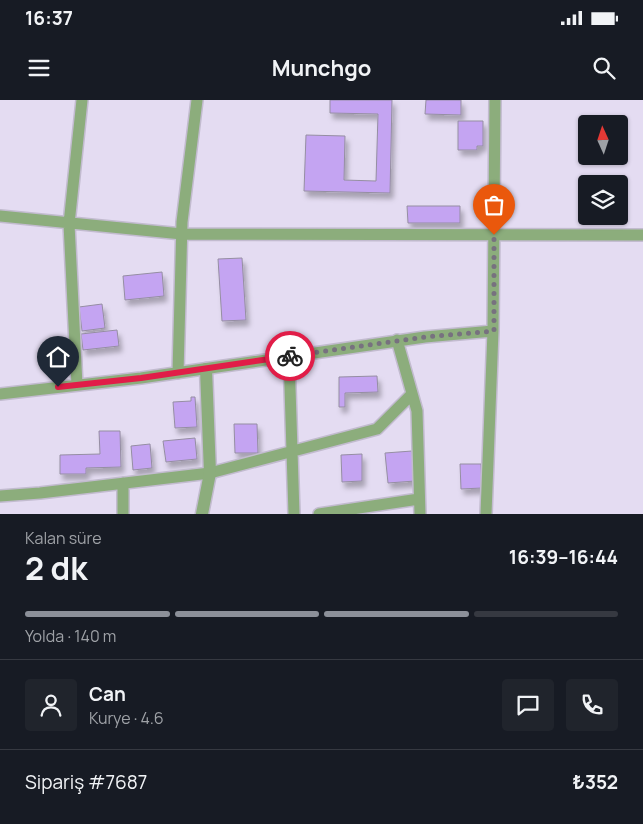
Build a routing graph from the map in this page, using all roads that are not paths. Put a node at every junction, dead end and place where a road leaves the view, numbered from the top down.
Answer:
1 (82, 100) edge
2 (197, 100) edge
3 (494, 100) edge
4 (0, 216) edge
5 (69, 224) junction
6 (182, 234) junction
7 (494, 235) junction
8 (643, 235) edge
9 (494, 331) junction
10 (397, 340) junction
11 (289, 356) junction
12 (206, 369) junction
13 (178, 373) junction
14 (77, 385) junction
15 (0, 394) edge
16 (412, 394) junction
17 (292, 450) junction
18 (210, 472) junction
19 (123, 483) junction
20 (0, 496) edge
21 (419, 499) junction
22 (123, 514) edge
23 (202, 514) edge
24 (294, 514) edge
25 (319, 514) edge
26 (420, 514) edge
27 (486, 514) edge

1 - 5 street
2 - 6 street
3 - 7 street
4 - 5 street
5 - 6 street
5 - 14 street
6 - 7 street
6 - 13 street
7 - 8 street
7 - 9 street
9 - 10 street
9 - 27 street
10 - 11 street
10 - 16 street
11 - 12 street
11 - 17 street
12 - 13 street
12 - 18 street
13 - 14 street
14 - 15 street
16 - 17 street
16 - 21 street
17 - 18 street
17 - 24 street
18 - 19 street
18 - 23 street
19 - 20 street
19 - 22 street
21 - 25 street
21 - 26 street

